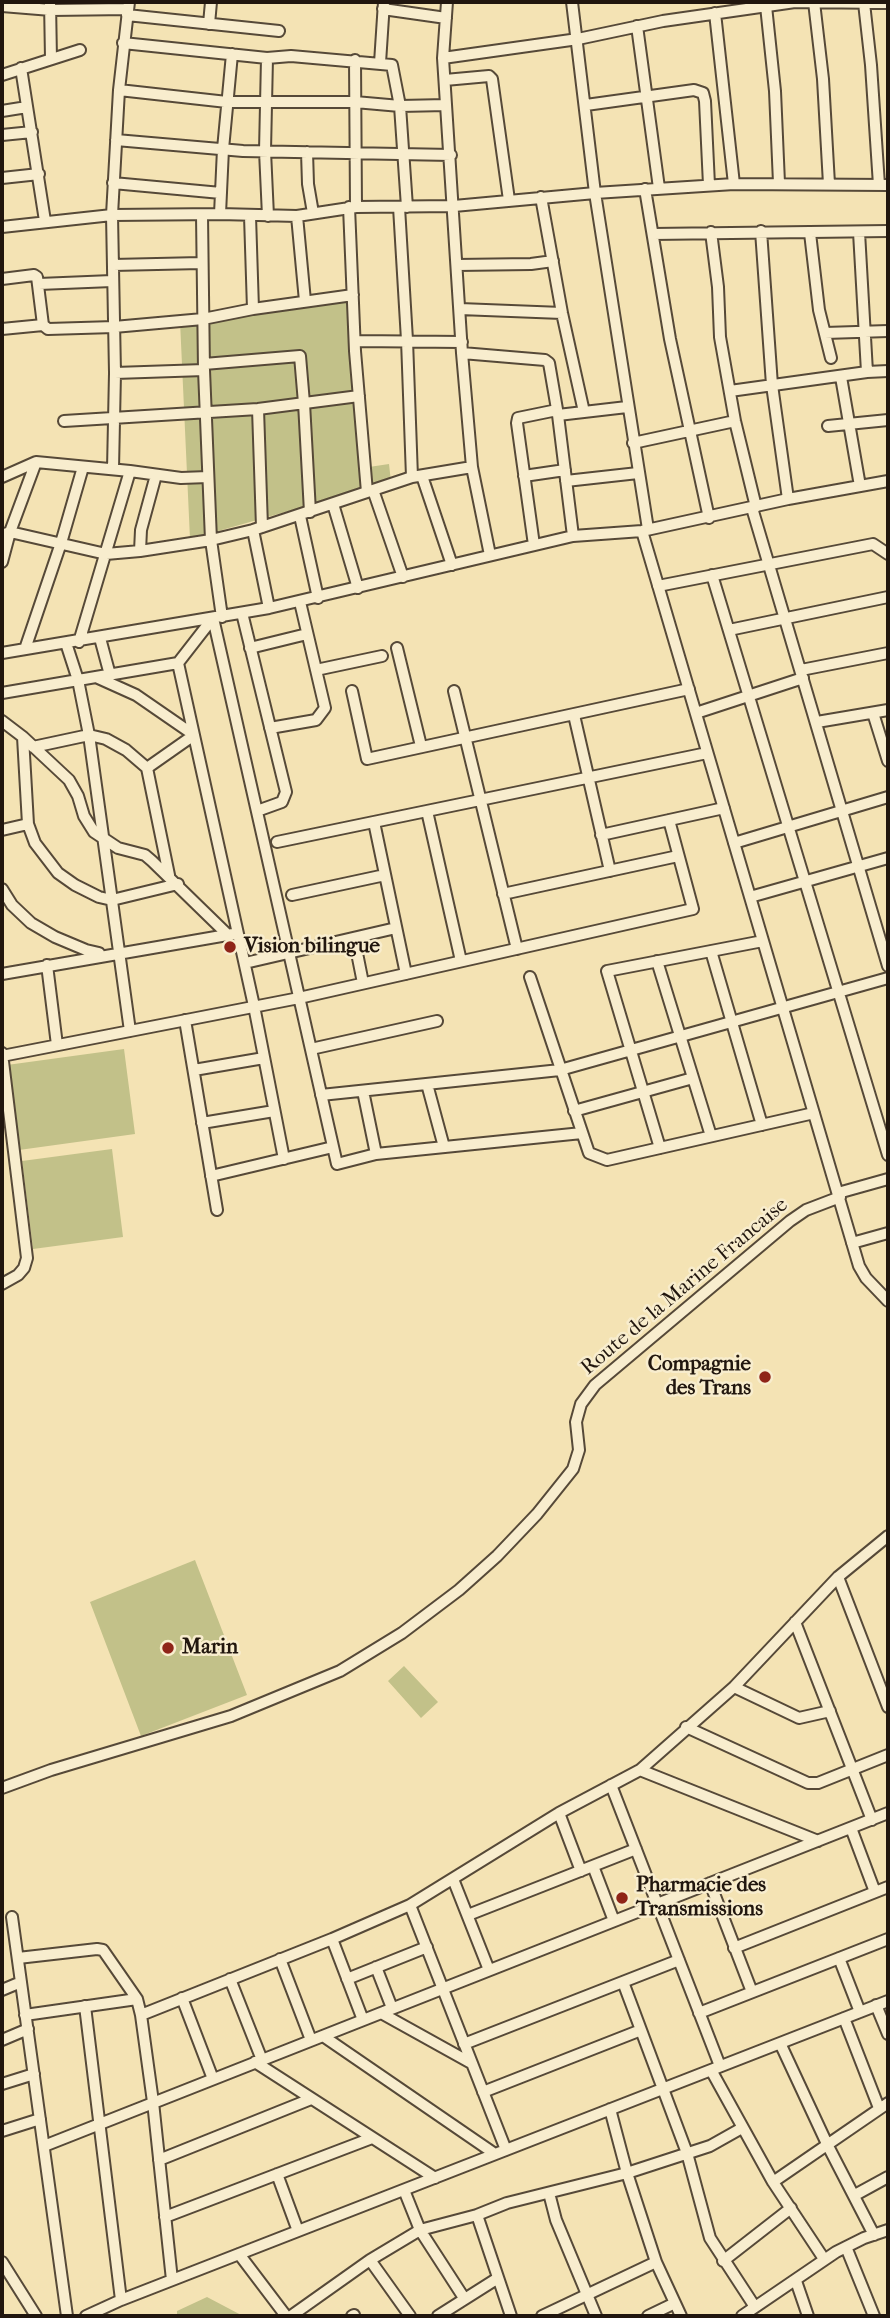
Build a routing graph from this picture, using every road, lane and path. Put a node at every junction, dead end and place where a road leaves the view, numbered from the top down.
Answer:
1 (211, 2) edge
2 (447, 2) edge
3 (572, 2) edge
4 (706, 2) edge
5 (795, 2) edge
6 (814, 2) edge
7 (864, 3) edge
8 (888, 3) edge
9 (384, 5) edge
10 (2, 6) edge
11 (50, 6) edge
12 (766, 6) junction
13 (128, 9) edge
14 (712, 13) junction
15 (446, 18) junction
16 (209, 24) junction
17 (637, 26) junction
18 (279, 31) dead end
19 (578, 39) junction
20 (123, 43) junction
21 (80, 50) dead end
22 (232, 54) junction
23 (267, 58) junction
24 (443, 58) junction
25 (51, 59) junction
26 (355, 60) junction
27 (380, 62) junction
28 (21, 68) junction
29 (2, 75) edge
30 (445, 80) junction
31 (119, 90) junction
32 (647, 96) junction
33 (227, 102) junction
34 (267, 102) junction
35 (355, 102) junction
36 (446, 105) junction
37 (400, 106) junction
38 (586, 106) junction
39 (27, 107) junction
40 (2, 111) edge
41 (32, 132) junction
42 (2, 135) edge
43 (116, 140) junction
44 (223, 149) junction
45 (265, 151) junction
46 (307, 152) junction
47 (356, 153) junction
48 (403, 155) junction
49 (451, 155) junction
50 (39, 174) junction
51 (2, 178) edge
52 (113, 183) junction
53 (779, 183) junction
54 (734, 184) junction
55 (829, 184) junction
56 (709, 185) junction
57 (884, 185) edge
58 (659, 188) junction
59 (645, 189) junction
60 (221, 193) junction
61 (595, 193) junction
62 (541, 197) junction
63 (509, 201) junction
64 (454, 206) junction
65 (353, 207) junction
66 (403, 207) junction
67 (313, 213) junction
68 (220, 214) junction
69 (112, 215) junction
70 (202, 215) junction
71 (250, 216) junction
72 (268, 216) junction
73 (296, 216) junction
74 (45, 221) junction
75 (2, 227) edge
76 (761, 231) junction
77 (888, 231) edge
78 (711, 232) junction
79 (859, 232) junction
80 (810, 233) junction
81 (653, 234) junction
82 (553, 261) junction
83 (201, 262) junction
84 (113, 265) junction
85 (457, 265) junction
86 (2, 279) edge
87 (112, 281) junction
88 (39, 284) junction
89 (354, 295) junction
90 (305, 301) junction
91 (253, 309) junction
92 (460, 309) junction
93 (562, 313) junction
94 (203, 319) junction
95 (43, 324) junction
96 (114, 327) junction
97 (2, 329) edge
98 (888, 331) edge
99 (825, 333) junction
100 (866, 333) junction
101 (407, 340) junction
102 (355, 341) junction
103 (462, 347) junction
104 (831, 358) dead end
105 (204, 367) junction
106 (888, 371) edge
107 (867, 372) junction
108 (115, 373) junction
109 (841, 377) junction
110 (772, 385) junction
111 (730, 391) junction
112 (359, 396) junction
113 (304, 403) junction
114 (627, 407) junction
115 (258, 409) junction
116 (584, 412) junction
117 (205, 413) junction
118 (558, 413) junction
119 (114, 418) junction
120 (888, 420) edge
121 (64, 421) dead end
122 (736, 421) junction
123 (851, 424) junction
124 (828, 426) dead end
125 (690, 430) junction
126 (633, 443) junction
127 (36, 462) junction
128 (83, 467) junction
129 (472, 467) junction
130 (113, 469) junction
131 (130, 471) junction
132 (638, 473) junction
133 (156, 475) junction
134 (566, 475) junction
135 (524, 476) junction
136 (2, 477) edge
137 (208, 477) junction
138 (417, 477) junction
139 (885, 484) edge
140 (860, 486) junction
141 (370, 491) junction
142 (788, 499) junction
143 (333, 504) junction
144 (754, 507) junction
145 (305, 514) junction
146 (709, 518) junction
147 (258, 529) junction
148 (645, 530) junction
149 (6, 533) edge
150 (573, 536) junction
151 (211, 540) junction
152 (61, 543) junction
153 (534, 545) junction
154 (140, 551) junction
155 (106, 554) junction
156 (888, 554) edge
157 (490, 555) junction
158 (2, 562) edge
159 (769, 564) junction
160 (452, 565) junction
161 (712, 575) junction
162 (403, 577) junction
163 (658, 586) junction
164 (358, 588) junction
165 (888, 597) edge
166 (318, 598) junction
167 (300, 602) junction
168 (270, 608) junction
169 (242, 613) junction
170 (218, 618) junction
171 (785, 618) junction
172 (729, 631) junction
173 (307, 634) junction
174 (100, 638) junction
175 (79, 642) junction
176 (66, 643) junction
177 (250, 648) junction
178 (397, 648) dead end
179 (25, 649) junction
180 (2, 653) edge
181 (888, 653) edge
182 (382, 656) dead end
183 (178, 663) junction
184 (316, 670) junction
185 (802, 674) junction
186 (110, 675) junction
187 (96, 677) junction
188 (78, 680) junction
189 (689, 690) junction
190 (352, 691) dead end
191 (454, 691) dead end
192 (2, 693) edge
193 (749, 695) junction
194 (888, 710) edge
195 (695, 713) junction
196 (873, 713) junction
197 (573, 715) junction
198 (2, 721) edge
199 (817, 722) junction
200 (270, 728) junction
201 (89, 735) junction
202 (194, 735) junction
203 (23, 737) junction
204 (465, 739) junction
205 (422, 746) junction
206 (33, 747) junction
207 (707, 752) junction
208 (888, 761) edge
209 (147, 768) junction
210 (588, 777) junction
211 (888, 797) edge
212 (480, 800) junction
213 (724, 808) junction
214 (257, 811) junction
215 (427, 811) junction
216 (842, 811) junction
217 (669, 820) junction
218 (374, 822) junction
219 (29, 824) junction
220 (789, 827) junction
221 (2, 830) edge
222 (601, 835) junction
223 (103, 838) junction
224 (277, 842) dead end
225 (734, 844) junction
226 (678, 856) junction
227 (888, 858) edge
228 (859, 866) junction
229 (610, 871) junction
230 (169, 875) junction
231 (385, 875) junction
232 (805, 881) junction
233 (178, 884) junction
234 (2, 889) edge
235 (503, 894) junction
236 (292, 895) dead end
237 (750, 897) junction
238 (112, 900) junction
239 (888, 920) edge
240 (876, 924) junction
241 (396, 928) junction
242 (233, 934) junction
243 (354, 938) junction
244 (763, 941) junction
245 (517, 949) junction
246 (711, 951) junction
247 (119, 952) junction
248 (289, 953) junction
249 (104, 955) junction
250 (461, 961) junction
251 (657, 961) junction
252 (245, 963) junction
253 (47, 965) junction
254 (888, 966) edge
255 (2, 974) edge
256 (406, 974) junction
257 (530, 977) dead end
258 (888, 978) edge
259 (362, 983) junction
260 (839, 992) junction
261 (299, 998) junction
262 (254, 1006) junction
263 (783, 1007) junction
264 (186, 1020) junction
265 (437, 1021) dead end
266 (732, 1022) junction
267 (130, 1031) junction
268 (680, 1036) junction
269 (57, 1045) junction
270 (311, 1049) junction
271 (631, 1050) junction
272 (2, 1054) edge
273 (264, 1058) junction
274 (194, 1070) junction
275 (560, 1070) junction
276 (693, 1078) junction
277 (426, 1084) junction
278 (363, 1091) junction
279 (644, 1092) junction
280 (321, 1095) junction
281 (274, 1111) junction
282 (574, 1111) junction
283 (814, 1113) junction
284 (202, 1124) junction
285 (762, 1125) junction
286 (582, 1133) junction
287 (711, 1136) junction
288 (333, 1147) junction
289 (444, 1147) junction
290 (660, 1148) junction
291 (376, 1154) junction
292 (888, 1155) edge
293 (284, 1159) junction
294 (211, 1177) junction
295 (888, 1179) edge
296 (839, 1195) junction
297 (217, 1210) dead end
298 (888, 1233) edge
299 (852, 1244) junction
300 (2, 1284) edge
301 (887, 1299) edge
302 (886, 1537) edge
303 (888, 1551) edge
304 (838, 1577) junction
305 (795, 1622) junction
306 (734, 1687) junction
307 (888, 1707) edge
308 (830, 1711) junction
309 (686, 1727) junction
310 (888, 1755) edge
311 (640, 1770) junction
312 (854, 1770) junction
313 (611, 1785) junction
314 (2, 1787) edge
315 (559, 1813) junction
316 (888, 1813) edge
317 (872, 1820) junction
318 (851, 1828) junction
319 (818, 1841) junction
320 (636, 1849) junction
321 (593, 1866) junction
322 (581, 1871) junction
323 (453, 1879) junction
324 (710, 1883) junction
325 (888, 1887) edge
326 (875, 1892) junction
327 (657, 1904) junction
328 (411, 1905) junction
329 (468, 1915) junction
330 (12, 1917) dead end
331 (614, 1921) junction
332 (14, 1932) junction
333 (2, 1937) edge
334 (332, 1939) junction
335 (888, 1939) edge
336 (427, 1947) junction
337 (734, 1948) junction
338 (18, 1958) junction
339 (839, 1958) junction
340 (280, 1959) junction
341 (679, 1960) junction
342 (376, 1967) junction
343 (489, 1970) junction
344 (230, 1979) junction
345 (347, 1979) junction
346 (21, 1982) junction
347 (623, 1982) junction
348 (443, 1989) junction
349 (2, 1990) edge
350 (752, 1992) junction
351 (182, 1997) junction
352 (137, 1999) junction
353 (888, 2001) edge
354 (876, 2005) junction
355 (85, 2006) junction
356 (387, 2010) junction
357 (860, 2011) junction
358 (699, 2013) junction
359 (25, 2015) junction
360 (141, 2015) junction
361 (844, 2018) junction
362 (363, 2020) junction
363 (27, 2029) junction
364 (641, 2030) junction
365 (888, 2034) edge
366 (323, 2036) junction
367 (2, 2040) edge
368 (311, 2040) junction
369 (780, 2043) junction
370 (464, 2044) junction
371 (258, 2061) junction
372 (471, 2063) junction
373 (715, 2068) junction
374 (34, 2074) junction
375 (213, 2079) junction
376 (2, 2084) edge
377 (664, 2088) junction
378 (483, 2092) junction
379 (311, 2099) junction
380 (153, 2102) junction
381 (883, 2106) edge
382 (610, 2109) junction
383 (40, 2119) junction
384 (100, 2123) junction
385 (742, 2128) junction
386 (2, 2131) edge
387 (372, 2138) junction
388 (44, 2146) junction
389 (828, 2146) junction
390 (500, 2152) junction
391 (687, 2153) junction
392 (159, 2160) junction
393 (627, 2173) junction
394 (278, 2174) junction
395 (888, 2177) edge
396 (435, 2178) junction
397 (773, 2182) junction
398 (404, 2190) junction
399 (550, 2193) junction
400 (855, 2195) junction
401 (791, 2207) junction
402 (477, 2215) junction
403 (165, 2217) junction
404 (420, 2230) junction
405 (888, 2230) edge
406 (298, 2231) junction
407 (874, 2235) junction
408 (846, 2247) junction
409 (240, 2254) junction
410 (824, 2259) junction
411 (370, 2260) junction
412 (723, 2260) junction
413 (2, 2262) edge
414 (656, 2262) junction
415 (498, 2278) junction
416 (172, 2280) junction
417 (796, 2281) junction
418 (587, 2295) junction
419 (464, 2298) junction
420 (121, 2300) junction
421 (675, 2304) junction
422 (106, 2312) edge
423 (451, 2313) edge
424 (748, 2313) edge
425 (36, 2316) edge
426 (67, 2316) edge
427 (86, 2316) edge
428 (286, 2316) edge
429 (291, 2316) edge
430 (410, 2316) edge
431 (439, 2316) edge
432 (511, 2316) edge
433 (542, 2316) edge
434 (596, 2316) edge
435 (648, 2316) edge
436 (681, 2316) edge
437 (808, 2316) edge
438 (874, 2316) edge

1 - 16 street
2 - 15 street
3 - 19 street
4 - 14 street
5 - 6 street
5 - 12 street
6 - 7 street
6 - 55 street
7 - 8 street
7 - 57 street
9 - 15 street
9 - 27 street
10 - 11 street
11 - 13 street
11 - 25 street
12 - 14 street
12 - 53 street
13 - 16 street
13 - 20 street
14 - 17 street
14 - 54 street
15 - 24 street
16 - 18 street
17 - 19 street
17 - 32 street
19 - 24 street
19 - 38 street
20 - 22 street
20 - 31 street
21 - 25 street
22 - 23 street
22 - 33 street
23 - 26 street
23 - 34 street
24 - 30 street
25 - 28 street
26 - 27 street
26 - 35 street
27 - 37 street
28 - 29 street
28 - 39 street
30 - 36 street
30 - 63 street
31 - 33 street
31 - 43 street
32 - 38 street
32 - 56 street
32 - 58 street
33 - 34 street
33 - 44 street
34 - 35 street
34 - 45 street
35 - 37 street
35 - 47 street
36 - 37 street
36 - 49 street
37 - 48 street
38 - 61 street
39 - 40 street
39 - 41 street
41 - 42 street
41 - 50 street
43 - 44 street
43 - 52 street
44 - 45 street
44 - 60 street
45 - 46 street
45 - 72 street
46 - 47 street
46 - 67 street
47 - 48 street
47 - 65 street
48 - 49 street
48 - 66 street
49 - 64 street
50 - 51 street
50 - 74 street
52 - 60 street
52 - 69 street
53 - 54 street
53 - 55 street
54 - 56 street
55 - 57 street
56 - 58 street
58 - 59 street
59 - 61 street
59 - 81 street
60 - 68 street
61 - 62 street
61 - 114 street
62 - 63 street
62 - 82 street
63 - 64 street
64 - 66 street
64 - 85 street
65 - 66 street
65 - 67 street
65 - 89 street
66 - 101 street
67 - 73 street
68 - 70 street
68 - 71 street
69 - 70 street
69 - 74 street
69 - 84 street
70 - 83 street
71 - 72 street
71 - 91 street
72 - 73 street
73 - 90 street
74 - 75 street
76 - 78 street
76 - 80 street
76 - 110 street
77 - 79 street
78 - 81 street
78 - 111 street
79 - 80 street
79 - 100 street
80 - 99 street
81 - 125 street
82 - 85 street
82 - 93 street
83 - 84 street
83 - 94 street
84 - 87 street
85 - 92 street
86 - 88 street
87 - 88 street
87 - 96 street
88 - 95 street
89 - 90 street
89 - 102 street
90 - 91 street
91 - 94 street
92 - 93 street
92 - 103 street
93 - 116 street
94 - 96 street
94 - 105 street
95 - 96 street
95 - 97 street
96 - 108 street
98 - 100 street
99 - 100 street
99 - 104 street
100 - 107 street
101 - 102 street
101 - 103 street
101 - 138 street
102 - 112 street
103 - 118 street
103 - 129 street
105 - 108 street
105 - 113 street
105 - 117 street
106 - 107 street
107 - 109 street
108 - 119 street
109 - 110 street
109 - 123 street
110 - 111 street
110 - 142 street
111 - 122 street
112 - 113 street
112 - 141 street
113 - 115 street
113 - 145 street
114 - 116 street
114 - 126 street
115 - 117 street
115 - 147 street
116 - 118 street
117 - 119 street
117 - 137 street
118 - 134 street
118 - 135 street
119 - 121 street
119 - 130 street
120 - 123 street
122 - 125 street
122 - 144 street
123 - 124 street
123 - 140 street
125 - 126 street
125 - 146 street
126 - 132 street
127 - 128 street
127 - 136 street
127 - 149 street
128 - 130 street
128 - 152 street
129 - 138 street
129 - 157 street
130 - 131 street
131 - 133 street
131 - 155 street
132 - 134 street
132 - 148 street
133 - 137 street
133 - 154 street
134 - 135 street
134 - 150 street
135 - 153 street
137 - 151 street
138 - 141 street
138 - 160 street
139 - 140 street
140 - 142 street
141 - 143 street
141 - 162 street
142 - 144 street
143 - 145 street
143 - 164 street
144 - 146 street
144 - 159 street
145 - 147 street
145 - 166 street
146 - 148 street
147 - 151 street
147 - 168 street
148 - 150 street
148 - 163 street
149 - 152 street
149 - 158 street
150 - 153 street
151 - 154 street
151 - 170 street
152 - 155 street
152 - 179 street
153 - 157 street
154 - 155 street
155 - 175 street
156 - 159 street
157 - 160 street
159 - 161 street
159 - 171 street
160 - 162 street
161 - 163 street
161 - 172 street
162 - 164 street
163 - 189 street
164 - 166 street
165 - 171 street
166 - 167 street
167 - 168 street
167 - 173 street
168 - 169 street
169 - 170 street
169 - 177 street
170 - 174 street
170 - 183 street
170 - 214 street
171 - 172 street
171 - 185 street
172 - 193 street
173 - 177 street
173 - 184 street
174 - 175 street
174 - 186 street
175 - 176 street
176 - 179 street
176 - 188 street
177 - 200 street
178 - 205 street
179 - 180 street
181 - 185 street
182 - 184 street
183 - 186 street
183 - 202 street
184 - 200 street
185 - 193 street
185 - 199 street
186 - 187 street
187 - 188 street
187 - 202 street
188 - 192 street
188 - 201 street
189 - 195 street
189 - 197 street
190 - 205 street
191 - 204 street
193 - 195 street
193 - 220 street
194 - 196 street
195 - 207 street
196 - 199 street
196 - 208 street
197 - 204 street
197 - 210 street
198 - 203 street
199 - 216 street
200 - 214 street
201 - 206 street
201 - 209 street
201 - 223 street
202 - 209 street
202 - 242 street
203 - 206 street
203 - 219 street
204 - 205 street
204 - 212 street
206 - 223 street
207 - 210 street
207 - 213 street
209 - 230 street
210 - 212 street
210 - 222 street
211 - 216 street
212 - 215 street
212 - 235 street
213 - 217 street
213 - 225 street
214 - 248 street
215 - 218 street
215 - 250 street
216 - 220 street
216 - 228 street
217 - 222 street
217 - 226 street
218 - 224 street
218 - 231 street
219 - 221 street
219 - 238 street
220 - 225 street
220 - 232 street
222 - 229 street
223 - 230 street
223 - 238 street
225 - 237 street
226 - 229 street
226 - 245 street
227 - 228 street
228 - 232 street
228 - 240 street
229 - 235 street
230 - 233 street
231 - 236 street
231 - 241 street
232 - 237 street
232 - 260 street
233 - 238 street
233 - 242 street
234 - 249 street
235 - 245 street
237 - 244 street
238 - 247 street
239 - 240 street
240 - 254 street
241 - 243 street
241 - 256 street
242 - 247 street
242 - 252 street
243 - 248 street
243 - 259 street
244 - 246 street
244 - 263 street
245 - 250 street
246 - 251 street
246 - 266 street
247 - 249 street
247 - 267 street
248 - 252 street
248 - 261 street
249 - 253 street
250 - 256 street
251 - 268 street
251 - 271 street
252 - 262 street
253 - 255 street
253 - 269 street
256 - 259 street
257 - 275 street
258 - 260 street
259 - 261 street
260 - 263 street
260 - 292 street
261 - 262 street
261 - 270 street
262 - 264 street
262 - 273 street
263 - 266 street
263 - 283 street
264 - 267 street
264 - 274 street
265 - 270 street
266 - 268 street
266 - 285 street
267 - 269 street
268 - 271 street
268 - 276 street
269 - 272 street
270 - 280 street
271 - 275 street
271 - 279 street
272 - 300 street
273 - 274 street
273 - 281 street
274 - 284 street
275 - 277 street
275 - 282 street
276 - 279 street
276 - 287 street
277 - 278 street
277 - 289 street
278 - 280 street
278 - 291 street
279 - 282 street
279 - 290 street
280 - 288 street
281 - 284 street
281 - 293 street
282 - 286 street
283 - 285 street
283 - 296 street
284 - 294 street
285 - 287 street
286 - 289 street
286 - 290 street
287 - 290 street
288 - 291 street
288 - 293 street
289 - 291 street
293 - 294 street
294 - 297 street
295 - 296 street, Route de la Marine Francaise
296 - 299 street
296 - 314 street, Route de la Marine Francaise
298 - 299 street
299 - 301 street
302 - 303 street
302 - 304 street
304 - 305 street
304 - 307 street
305 - 306 street
305 - 308 street
306 - 308 street
306 - 309 street
308 - 312 street
309 - 311 street
309 - 312 street
310 - 312 street
311 - 313 street
311 - 319 street
312 - 317 street
313 - 315 street
313 - 320 street
315 - 322 street
315 - 323 street
316 - 317 street
317 - 318 street
318 - 319 street
318 - 326 street
319 - 324 street
320 - 321 street
320 - 327 street
321 - 322 street
321 - 331 street
322 - 329 street
323 - 328 street
323 - 329 street
324 - 327 street
324 - 337 street
325 - 326 street
326 - 337 street
327 - 331 street
327 - 341 street
328 - 334 street
328 - 336 street
329 - 343 street
330 - 332 street
331 - 343 street
332 - 333 street
332 - 338 street
334 - 340 street
334 - 345 street
335 - 339 street
336 - 342 street
336 - 348 street
337 - 350 street
338 - 346 street
338 - 352 street
339 - 350 street
339 - 357 street
340 - 344 street
340 - 368 street
341 - 347 street
341 - 358 street
342 - 345 street
342 - 356 street
343 - 348 street
344 - 351 street
344 - 371 street
345 - 362 street
346 - 349 street
346 - 359 street
347 - 364 street
347 - 370 street
348 - 356 street
348 - 370 street
350 - 358 street
351 - 360 street
351 - 375 street
352 - 355 street
352 - 360 street
353 - 354 street
354 - 357 street
354 - 365 street
355 - 359 street
355 - 384 street
356 - 362 street
356 - 372 street
357 - 361 street
358 - 373 street
359 - 363 street
360 - 380 street
361 - 369 street
361 - 381 street
362 - 366 street
363 - 367 street
363 - 374 street
364 - 377 street
364 - 378 street
366 - 368 street
366 - 390 street
368 - 371 street
369 - 373 street
369 - 389 street
370 - 372 street
371 - 375 street
371 - 379 street
372 - 378 street
373 - 377 street
373 - 385 street
374 - 376 street
374 - 383 street
375 - 380 street
377 - 382 street
377 - 391 street
378 - 390 street
379 - 387 street
379 - 392 street
380 - 384 street
380 - 392 street
381 - 389 street
382 - 390 street
382 - 393 street
383 - 386 street
383 - 388 street
384 - 388 street
384 - 420 street
385 - 391 street
385 - 397 street
387 - 394 street
387 - 396 street
388 - 426 street
389 - 397 street
389 - 400 street
390 - 396 street
391 - 393 street
391 - 412 street
392 - 403 street
393 - 399 street
393 - 414 street
394 - 403 street
394 - 406 street
395 - 400 street
396 - 398 street
397 - 401 street
398 - 404 street
398 - 406 street
399 - 402 street
399 - 418 street
400 - 407 street
401 - 410 street
401 - 412 street
402 - 404 street
402 - 415 street
403 - 416 street
404 - 411 street
404 - 419 street
405 - 407 street
406 - 409 street
407 - 408 street
408 - 410 street
408 - 438 street
409 - 416 street
409 - 428 street
410 - 417 street
411 - 429 street
411 - 430 street
412 - 424 street
413 - 425 street
414 - 418 street
414 - 421 street
415 - 419 street
415 - 432 street
416 - 420 street
417 - 424 street
417 - 437 street
418 - 433 street
418 - 434 street
419 - 423 street
420 - 422 street
421 - 435 street
421 - 436 street
422 - 427 street
423 - 431 street

